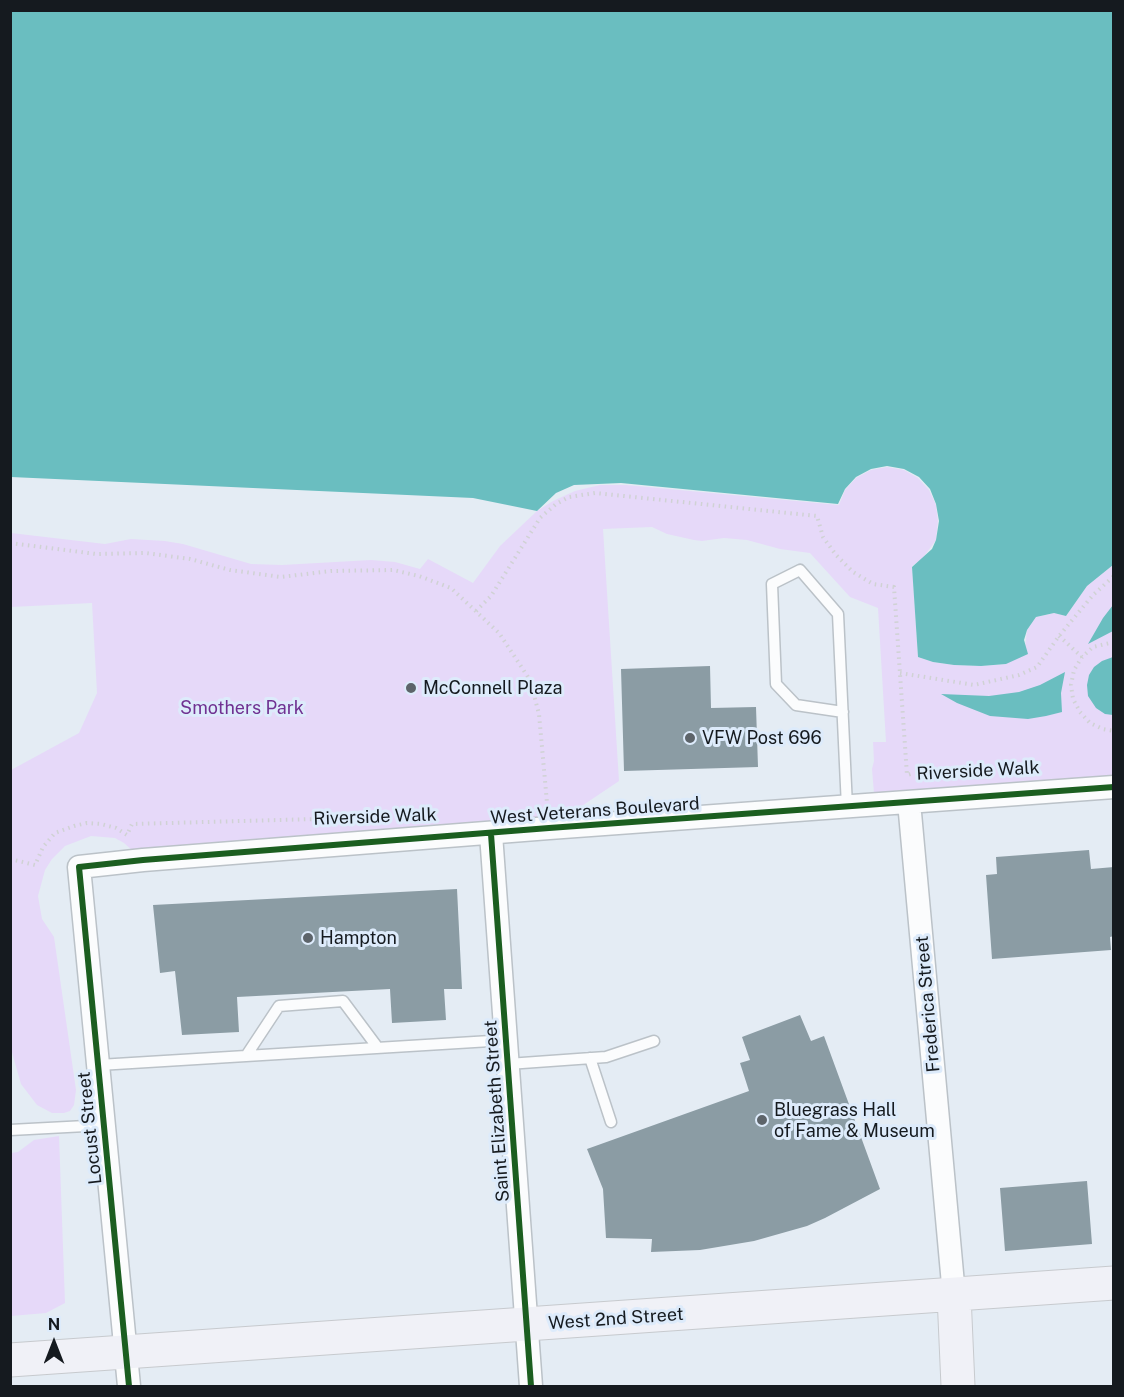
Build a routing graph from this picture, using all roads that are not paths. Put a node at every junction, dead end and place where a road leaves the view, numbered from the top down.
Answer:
1 (843, 712) junction
2 (1113, 787) edge
3 (909, 802) junction
4 (847, 807) junction
5 (491, 834) junction
6 (79, 867) joint
7 (507, 1040) junction
8 (654, 1041) dead end
9 (378, 1048) junction
10 (246, 1056) junction
11 (590, 1058) junction
12 (508, 1064) junction
13 (99, 1065) junction
14 (610, 1122) dead end
15 (105, 1125) junction
16 (10, 1130) edge
17 (1113, 1283) edge
18 (954, 1295) junction
19 (528, 1325) junction
20 (127, 1353) junction
21 (10, 1360) edge
22 (129, 1386) edge
23 (531, 1386) edge
24 (958, 1386) edge

1 - 1 lane
1 - 4 lane
2 - 3 street, West Veterans Boulevard
3 - 4 street, West Veterans Boulevard
3 - 18 street, Frederica Street
4 - 5 street, West Veterans Boulevard
5 - 6 street, West Veterans Boulevard
5 - 7 street, Saint Elizabeth Street
6 - 13 street, Locust Street
7 - 9 lane
7 - 12 street, Saint Elizabeth Street
8 - 11 lane
9 - 10 lane
9 - 10 lane
10 - 13 lane
11 - 12 lane
11 - 14 lane
12 - 19 street, Saint Elizabeth Street
13 - 15 street, Locust Street
15 - 16 lane
15 - 20 street, Locust Street
17 - 18 main road, West 2nd Street
18 - 19 main road, West 2nd Street
18 - 24 main road, Frederica Street
19 - 20 main road, West 2nd Street
19 - 23 street, Saint Elizabeth Street
20 - 21 main road, West 2nd Street
20 - 22 street, Locust Street

